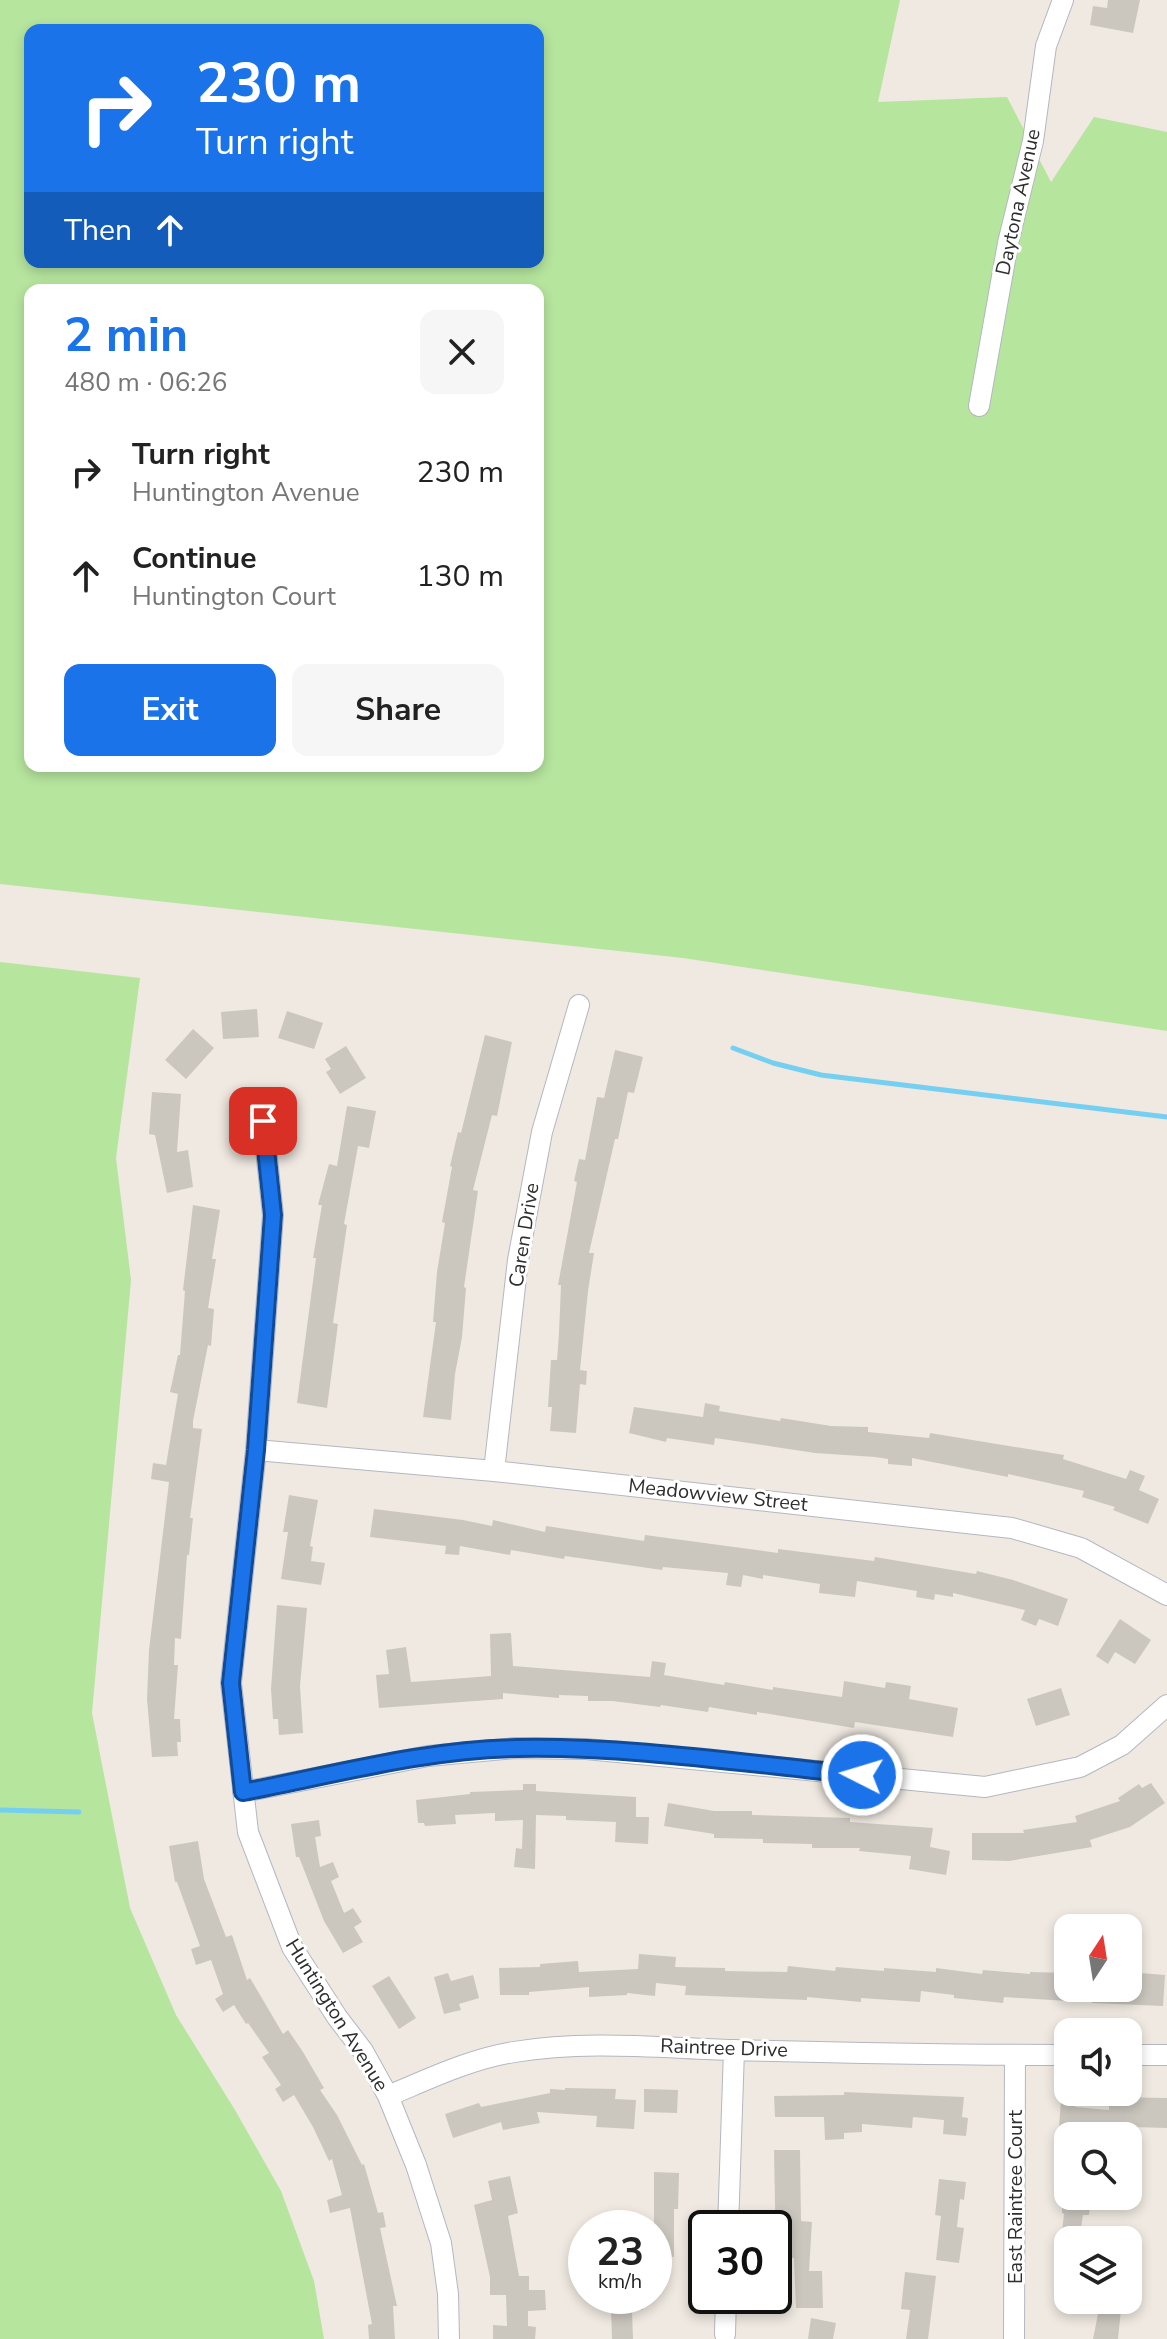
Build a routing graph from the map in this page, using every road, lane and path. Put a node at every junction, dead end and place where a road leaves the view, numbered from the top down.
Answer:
1 (1063, 0) edge
2 (979, 406) dead end
3 (579, 1005) dead end
4 (263, 1121) dead end
5 (256, 1450) junction
6 (494, 1471) junction
7 (1167, 1595) edge
8 (1167, 1705) edge
9 (243, 1792) junction
10 (734, 2050) junction
11 (1015, 2055) junction
12 (1054, 2055) edge
13 (1142, 2055) edge
14 (1167, 2055) edge
15 (388, 2096) junction
16 (729, 2210) edge
17 (726, 2314) edge
18 (725, 2334) dead end
19 (449, 2339) edge
20 (1014, 2339) edge

1 - 2 street, Daytona Avenue
3 - 6 street, Caren Drive
4 - 5 street, Huntington Avenue
5 - 6 street, Meadowview Street
5 - 9 street, Huntington Avenue
6 - 7 street, Meadowview Street
8 - 9 street
9 - 15 street, Huntington Avenue
10 - 11 street, Raintree Drive
10 - 15 street, Raintree Drive
10 - 16 street
11 - 12 street, Raintree Drive
11 - 20 street, East Raintree Court
13 - 14 street
15 - 19 street, Huntington Avenue
17 - 18 street

